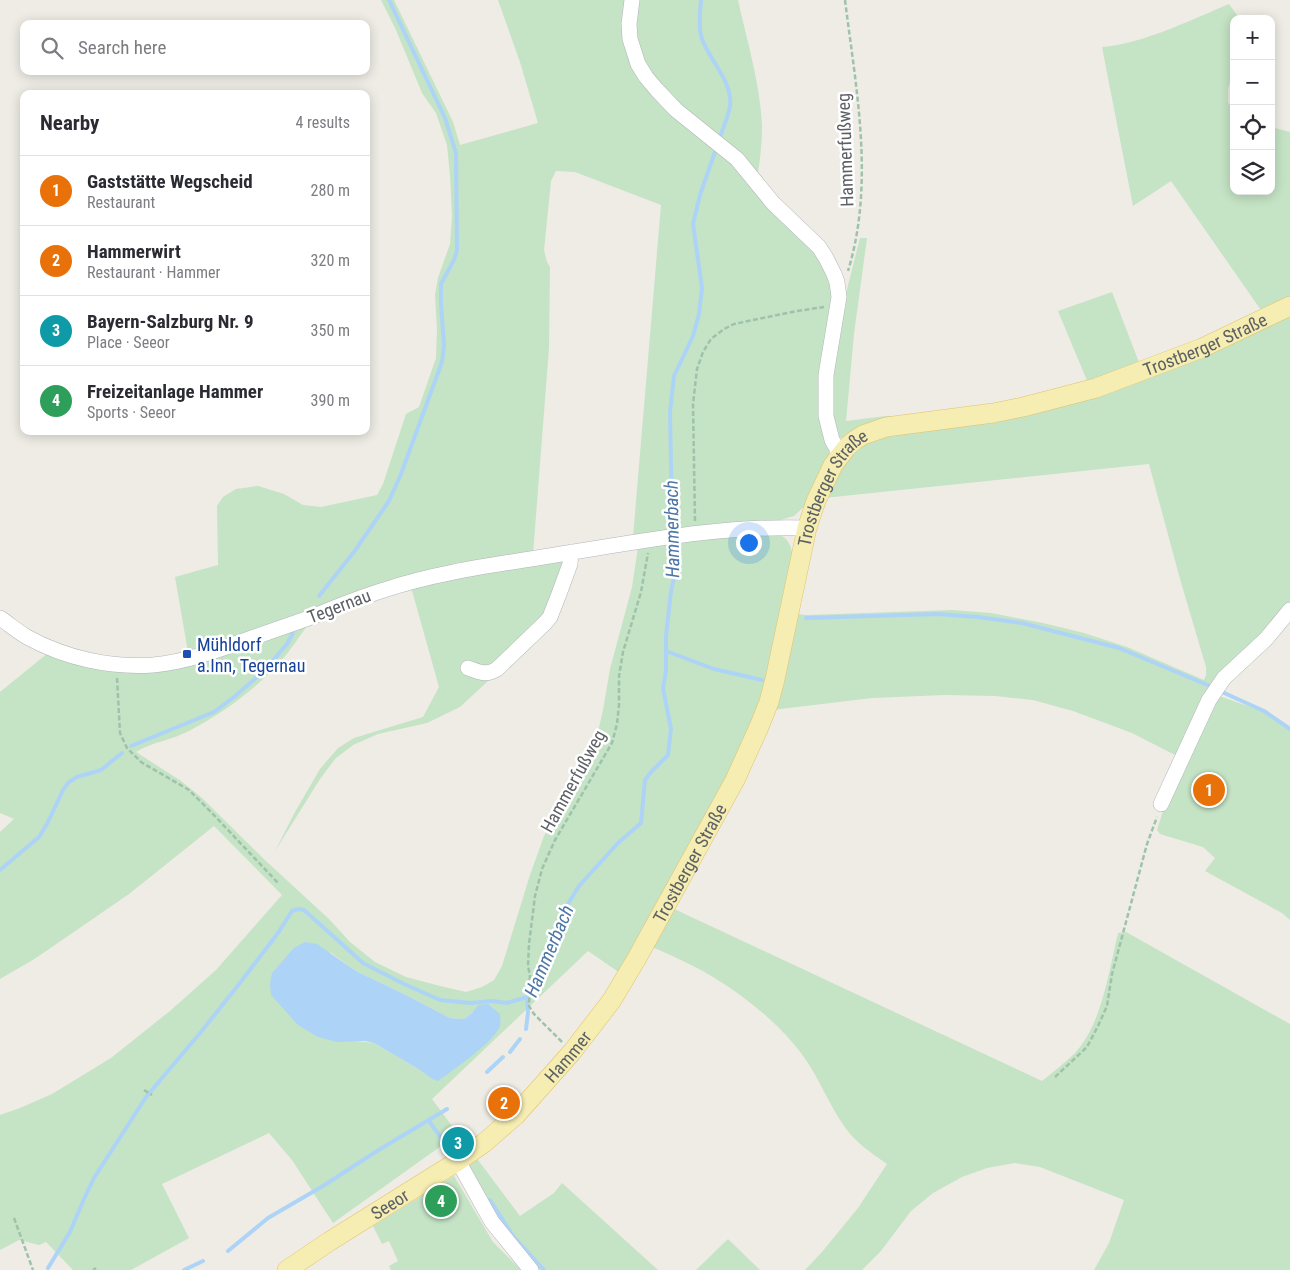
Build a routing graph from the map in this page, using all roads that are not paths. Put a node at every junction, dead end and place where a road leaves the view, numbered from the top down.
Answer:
1 (632, 0) edge
2 (1290, 306) edge
3 (840, 454) junction
4 (807, 528) junction
5 (571, 552) junction
6 (1290, 610) edge
7 (0, 618) edge
8 (468, 668) dead end
9 (1161, 804) road end
10 (637, 958) joint
11 (458, 1162) junction
12 (287, 1270) edge
13 (531, 1270) edge

1 - 3 street
2 - 3 main road, Trostberger Straße
3 - 4 main road, Trostberger Straße
4 - 5 street, Tegernau
4 - 10 main road, Trostberger Straße
5 - 7 street, Tegernau
5 - 8 street
6 - 9 street
10 - 11 main road, Hammer
11 - 12 main road, Seeor
11 - 13 street

